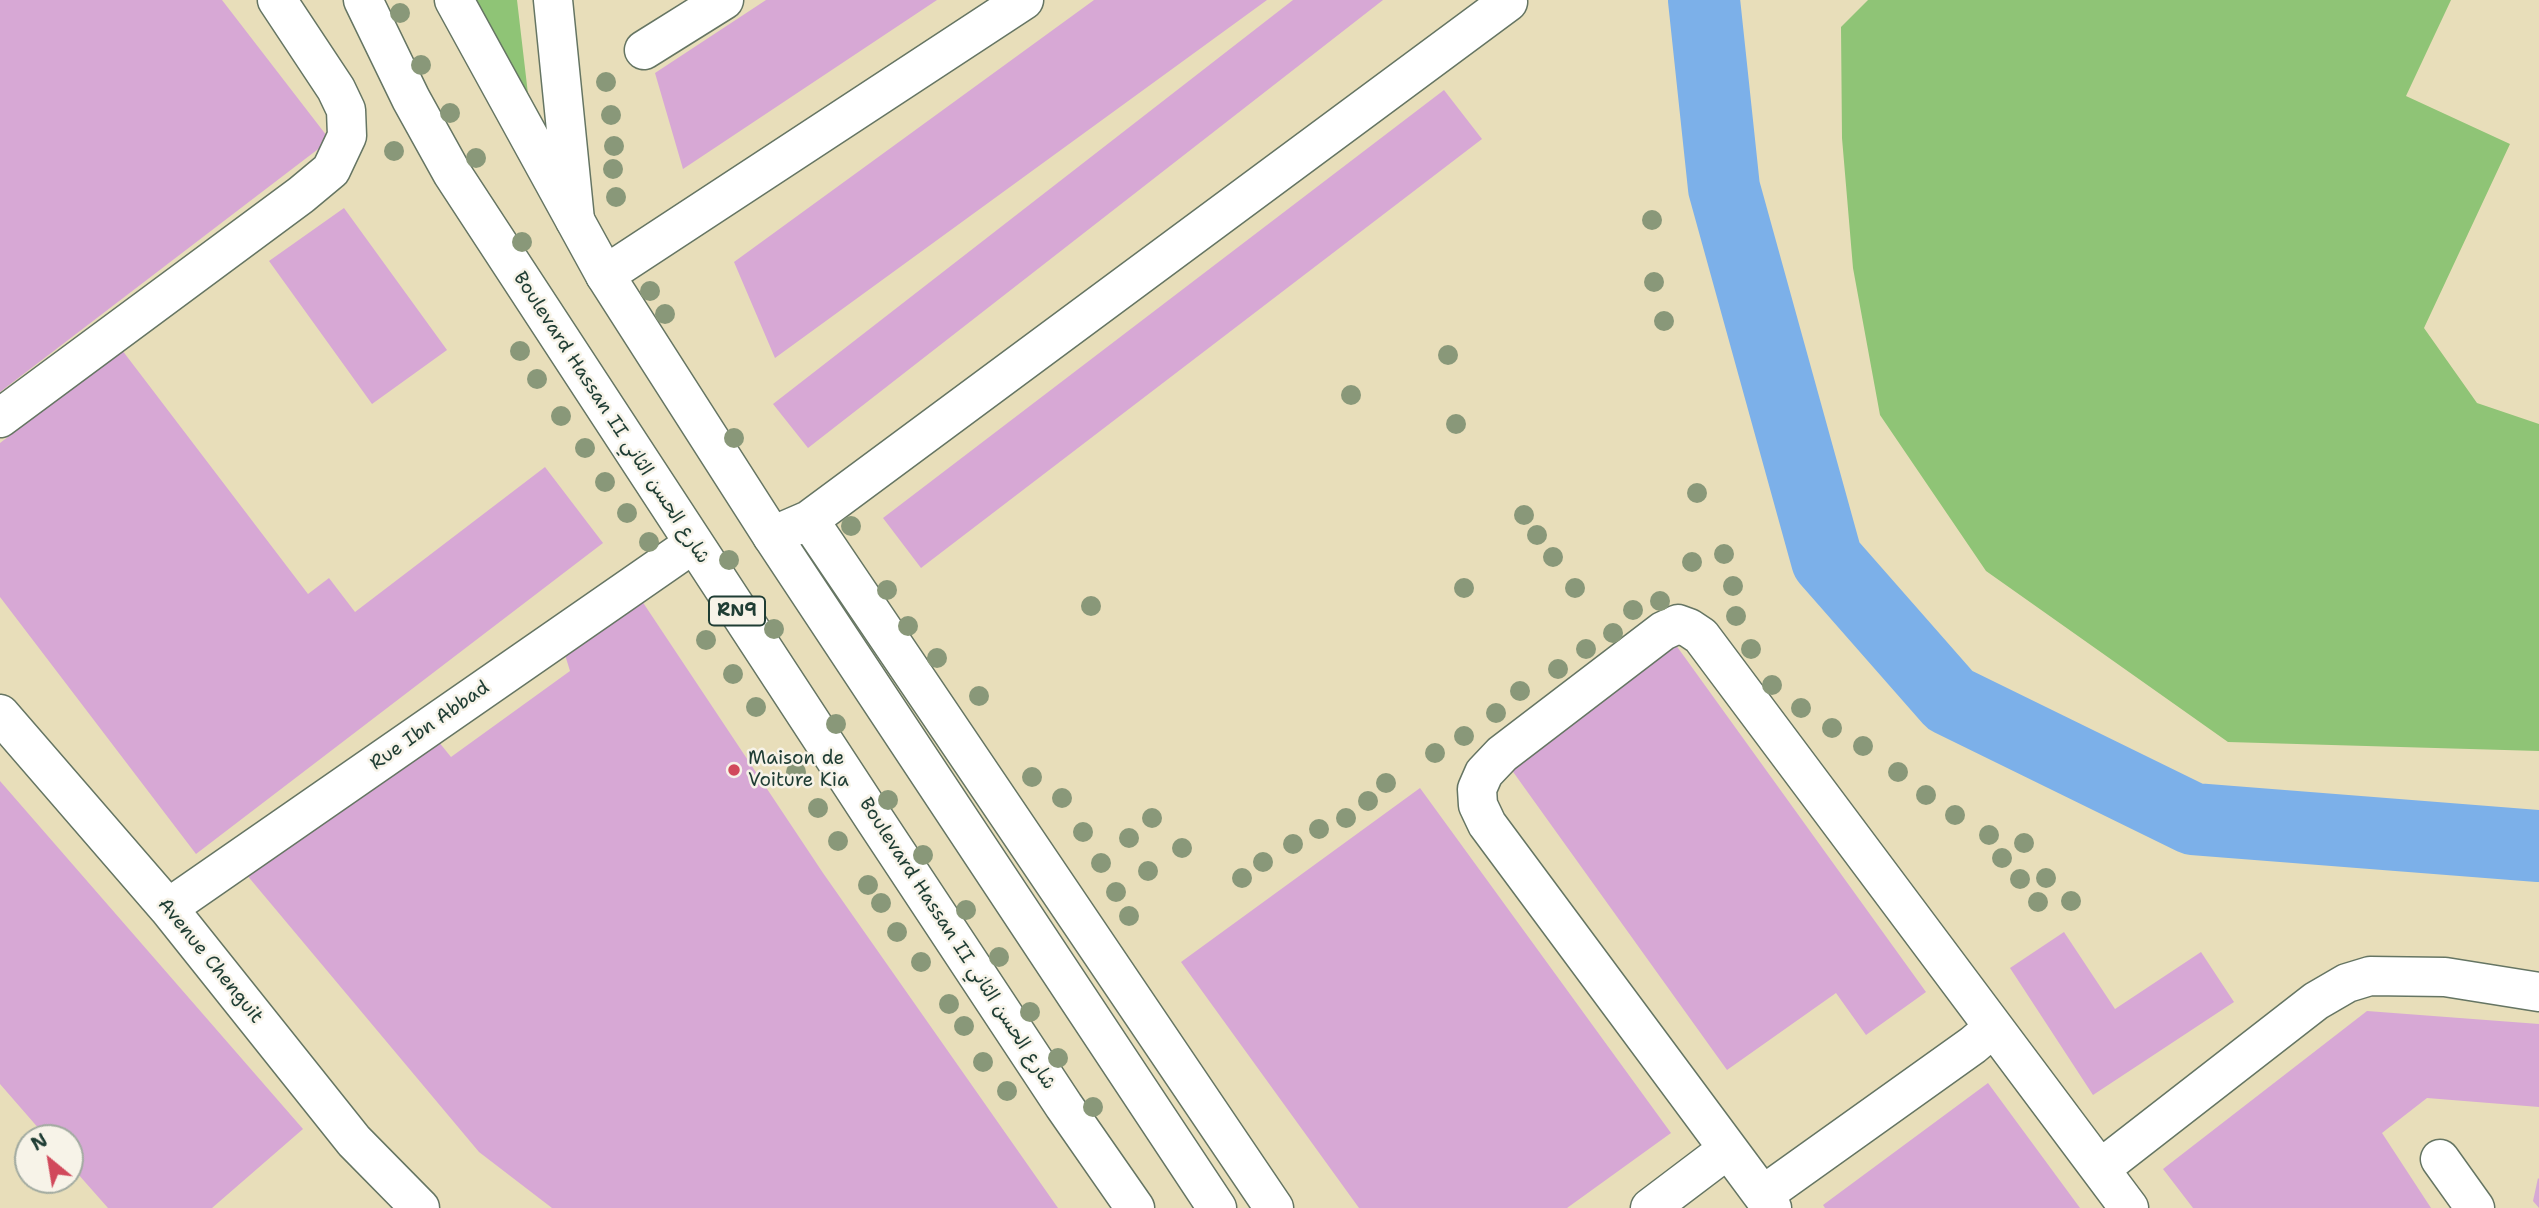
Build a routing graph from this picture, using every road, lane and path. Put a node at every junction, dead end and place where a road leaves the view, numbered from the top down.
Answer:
1 (277, 0) edge
2 (363, 0) edge
3 (454, 0) edge
4 (553, 0) edge
5 (724, 0) edge
6 (1024, 0) edge
7 (1508, 2) dead end
8 (644, 50) dead end
9 (575, 220) junction
10 (605, 275) junction
11 (0, 418) edge
12 (809, 520) junction
13 (772, 536) junction
14 (693, 544) junction
15 (0, 714) edge
16 (167, 908) junction
17 (2539, 992) edge
18 (1993, 1027) junction
19 (1728, 1149) junction
20 (2440, 1159) dead end
21 (2100, 1169) junction
22 (1768, 1202) edge
23 (420, 1208) edge
24 (1135, 1208) edge
25 (1217, 1208) edge
26 (1273, 1208) edge
27 (1650, 1208) edge
28 (2129, 1208) edge
29 (2475, 1208) edge

1 - 11 street
2 - 14 street, Boulevard Hassan II شارع الحسن الثاني / RN9
3 - 9 street
4 - 9 street
5 - 8 street
6 - 10 street
7 - 12 street
9 - 10 street
10 - 13 street
12 - 13 street
12 - 26 street
13 - 25 street
14 - 16 street, Rue Ibn Abbad
14 - 24 street, Boulevard Hassan II شارع الحسن الثاني / RN9
15 - 16 street, Avenue Chenguit
16 - 23 street, Avenue Chenguit
17 - 21 street
18 - 19 street
18 - 21 street
18 - 22 street
19 - 22 street
19 - 27 street
20 - 29 street
21 - 28 street

